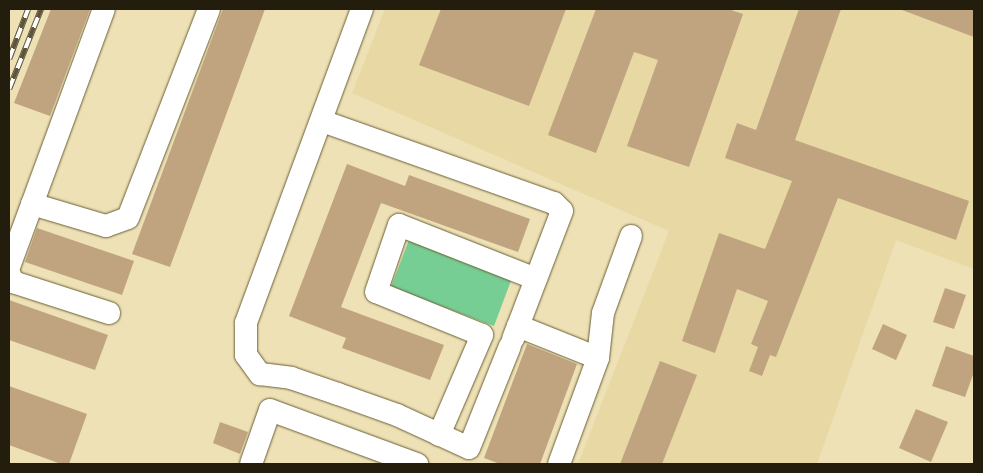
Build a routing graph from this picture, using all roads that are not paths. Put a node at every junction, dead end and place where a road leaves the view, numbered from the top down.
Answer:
1 (104, 9) edge
2 (208, 9) edge
3 (362, 9) edge
4 (322, 121) junction
5 (32, 204) junction
6 (632, 236) dead end
7 (9, 267) edge
8 (9, 272) edge
9 (536, 279) junction
10 (108, 314) dead end
11 (482, 335) junction
12 (514, 336) junction
13 (598, 358) junction
14 (260, 374) junction
15 (270, 410) junction
16 (439, 435) junction
17 (473, 456) edge
18 (252, 464) edge
19 (417, 464) edge
20 (559, 464) edge

1 - 5 lane
2 - 5 lane
3 - 4 lane
4 - 9 lane
4 - 14 lane
5 - 7 lane
6 - 13 lane
8 - 10 lane
9 - 11 lane
9 - 12 lane
11 - 12 lane
11 - 16 lane
12 - 13 lane
12 - 17 lane
13 - 20 lane
14 - 15 lane
14 - 16 lane
15 - 18 lane
15 - 19 lane
16 - 17 lane

